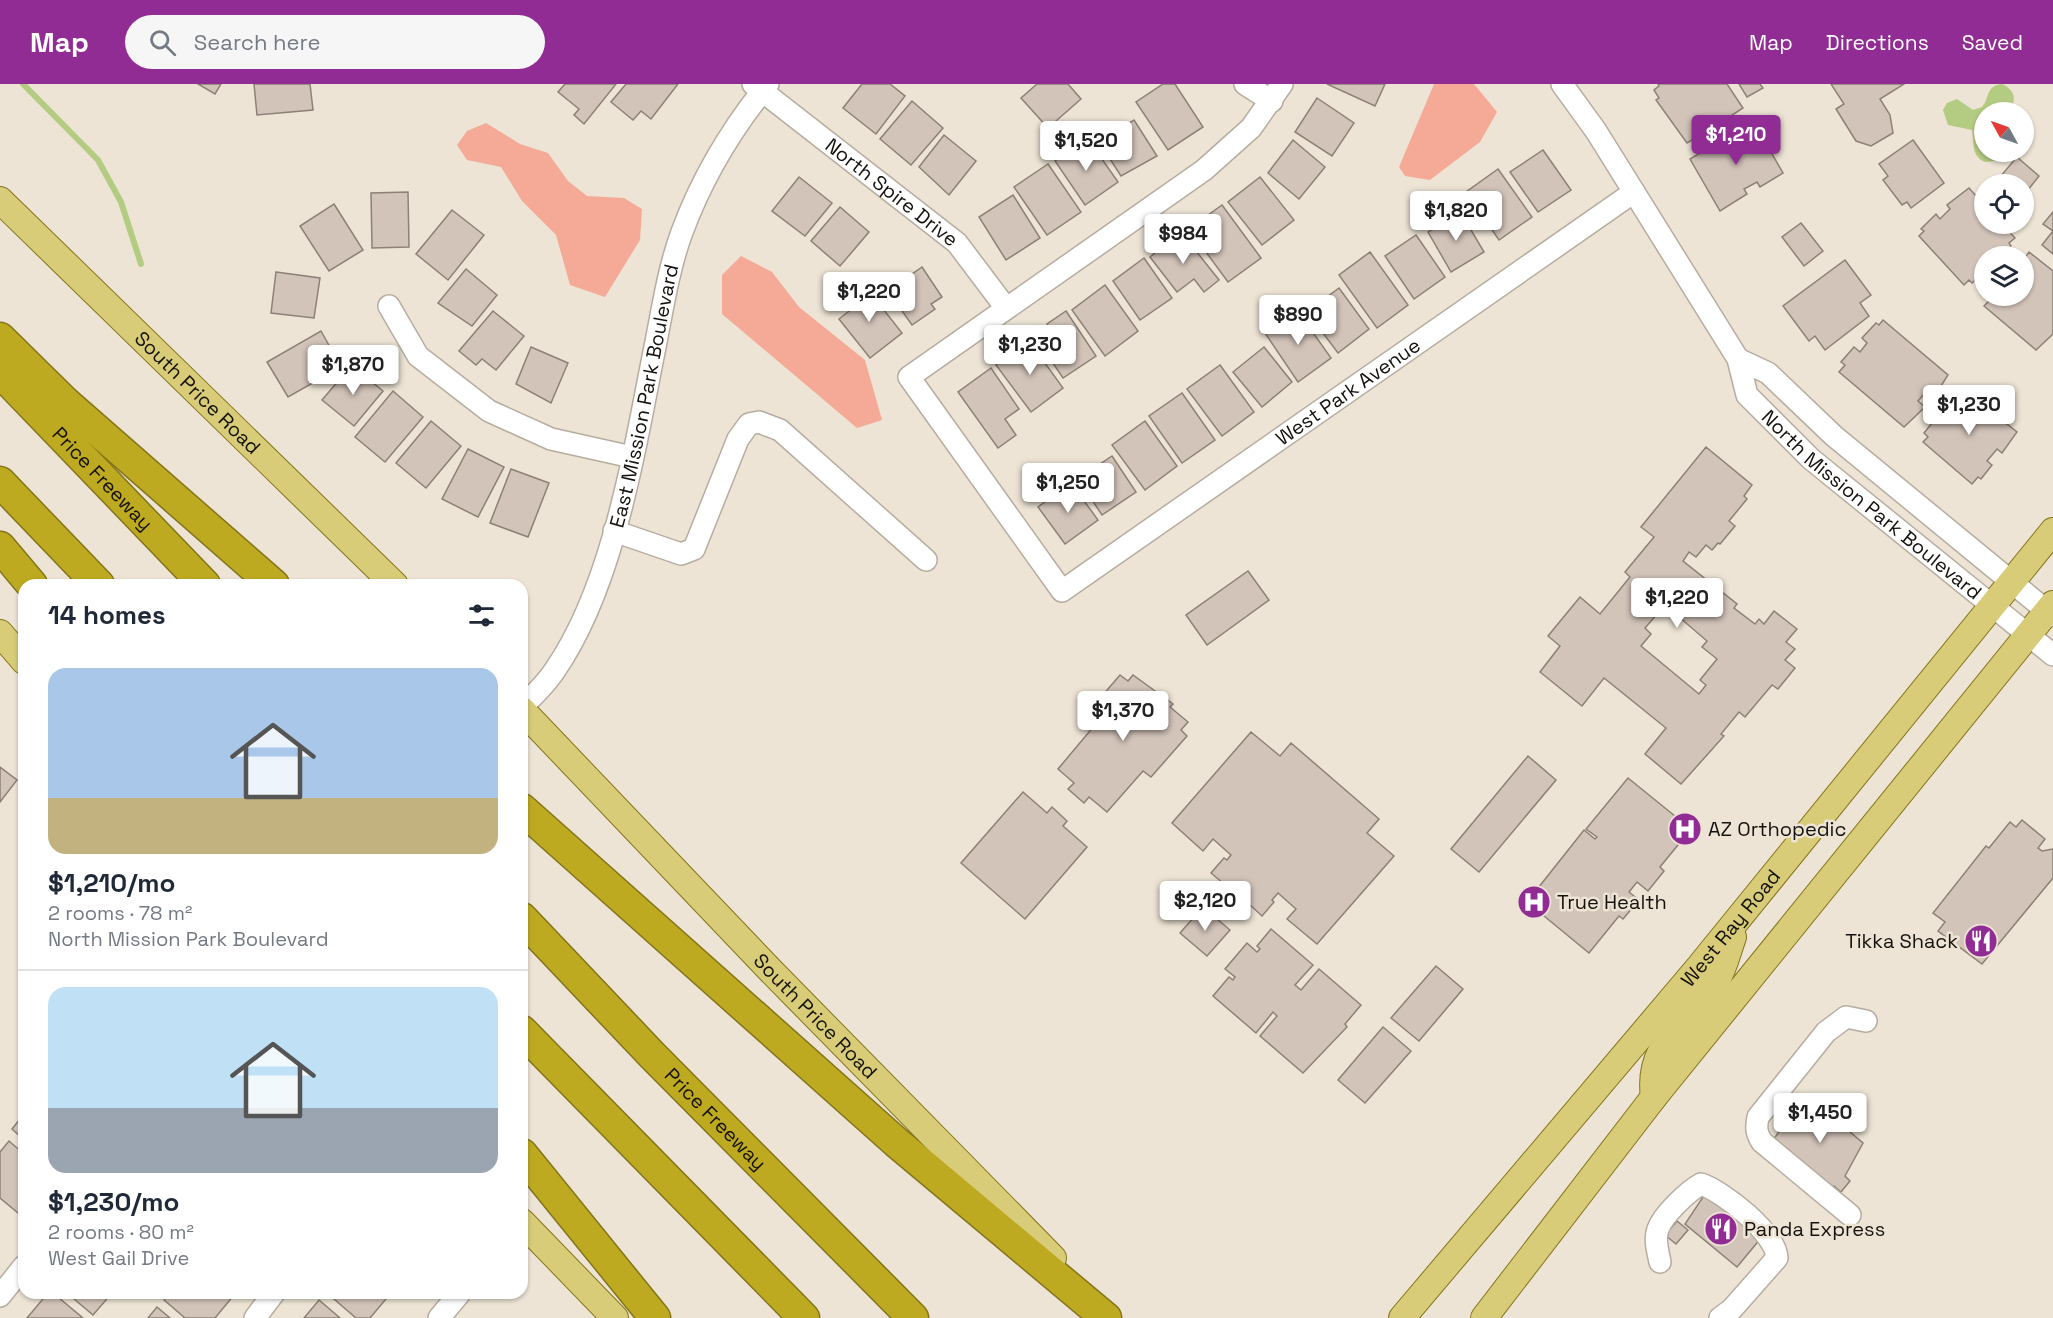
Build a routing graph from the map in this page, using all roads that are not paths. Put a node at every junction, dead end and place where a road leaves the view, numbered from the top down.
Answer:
1 (1245, 84) edge
2 (1562, 84) edge
3 (761, 87) edge
4 (1277, 93) edge
5 (1634, 192) junction
6 (0, 200) edge
7 (389, 306) dead end
8 (1006, 308) junction
9 (0, 338) edge
10 (1738, 359) junction
11 (0, 372) edge
12 (632, 457) junction
13 (0, 482) edge
14 (614, 531) junction
15 (2053, 531) edge
16 (0, 547) edge
17 (927, 560) dead end
18 (27, 579) edge
19 (93, 579) edge
20 (199, 579) edge
21 (267, 579) edge
22 (389, 579) edge
23 (2012, 582) junction
24 (1991, 606) junction
25 (2051, 611) edge
26 (0, 633) edge
27 (2028, 635) junction
28 (18, 654) edge
29 (2053, 656) edge
30 (528, 702) edge
31 (528, 714) edge
32 (528, 814) edge
33 (1742, 914) junction
34 (528, 924) edge
35 (1866, 1021) dead end
36 (528, 1037) edge
37 (1654, 1098) junction
38 (528, 1161) edge
39 (1850, 1215) dead end
40 (528, 1228) edge
41 (1660, 1263) dead end
42 (18, 1274) edge
43 (0, 1296) edge
44 (269, 1299) edge
45 (455, 1299) edge
46 (255, 1318) edge
47 (439, 1318) edge
48 (615, 1318) edge
49 (655, 1318) edge
50 (804, 1318) edge
51 (913, 1318) edge
52 (1106, 1318) edge
53 (1112, 1318) edge
54 (1402, 1318) edge
55 (1484, 1318) edge
56 (1720, 1318) edge

1 - 4 street
2 - 5 street, North Mission Park Boulevard
3 - 8 street, North Spire Drive
3 - 12 street, East Mission Park Boulevard
4 - 8 street
5 - 8 street, West Park Avenue
5 - 10 street, North Mission Park Boulevard
6 - 22 main road, South Price Road
7 - 12 street
9 - 21 highway
10 - 23 street, North Mission Park Boulevard
10 - 24 street, North Mission Park Boulevard
11 - 20 highway, Price Freeway
12 - 14 street, East Mission Park Boulevard
13 - 19 highway
14 - 17 street
14 - 30 street, East Mission Park Boulevard
15 - 23 main road, West Ray Road
16 - 18 highway
23 - 24 main road, West Ray Road
23 - 25 street, North Mission Park Boulevard
24 - 27 street, North Mission Park Boulevard
24 - 33 main road, West Ray Road
25 - 27 main road
26 - 28 main road
27 - 29 street, North Mission Park Boulevard
27 - 37 main road
31 - 53 main road, South Price Road
32 - 52 highway
33 - 37 main road
33 - 54 main road, West Ray Road
34 - 51 highway, Price Freeway
35 - 39 street
36 - 50 highway
37 - 55 main road
38 - 49 highway
40 - 48 main road
41 - 56 street
42 - 43 street
44 - 46 street
45 - 47 street

